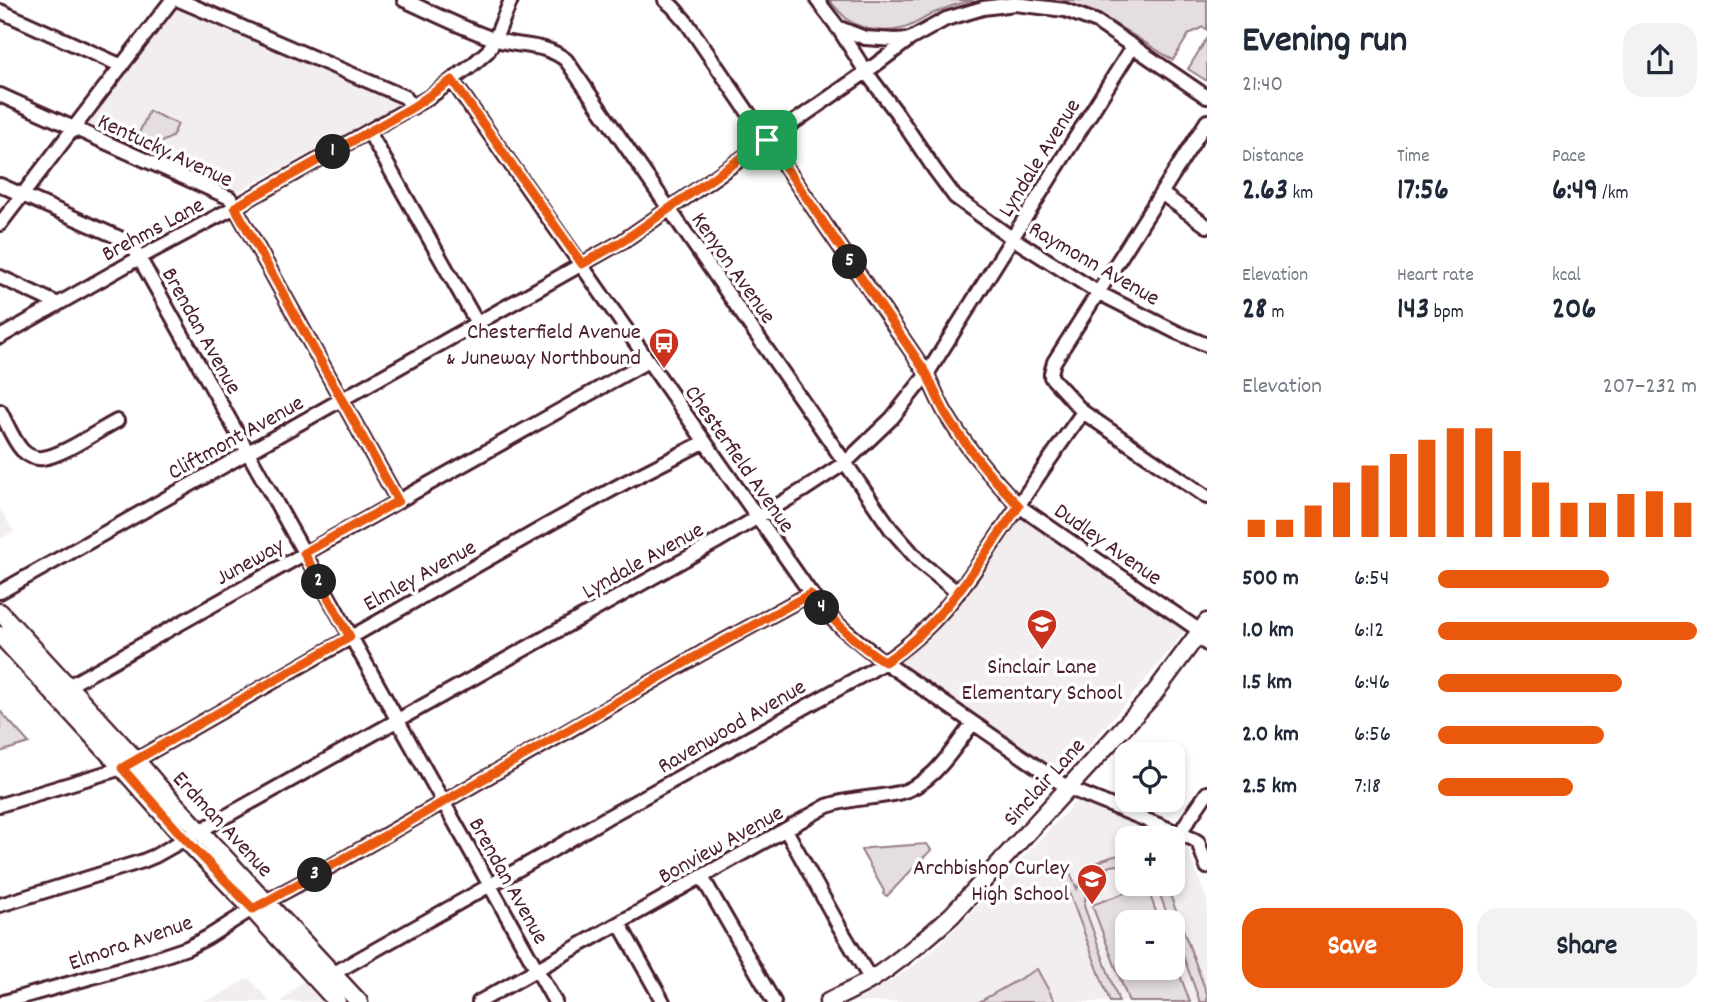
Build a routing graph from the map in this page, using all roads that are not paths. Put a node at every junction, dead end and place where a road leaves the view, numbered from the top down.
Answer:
1 (172, 0) edge
2 (180, 0) edge
3 (404, 0) edge
4 (511, 0) edge
5 (665, 0) edge
6 (817, 0) edge
7 (0, 11) edge
8 (837, 26) junction
9 (495, 39) junction
10 (910, 39) junction
11 (1133, 46) junction
12 (122, 66) junction
13 (866, 72) junction
14 (452, 80) junction
15 (0, 95) edge
16 (1207, 97) edge
17 (413, 107) junction
18 (1207, 121) edge
19 (73, 128) junction
20 (369, 132) junction
21 (767, 140) junction
22 (0, 185) edge
23 (1161, 193) junction
24 (22, 195) junction
25 (235, 207) junction
26 (670, 209) junction
27 (0, 224) edge
28 (1207, 226) edge
29 (1012, 238) junction
30 (139, 258) junction
31 (582, 264) junction
32 (0, 277) edge
33 (1099, 293) junction
34 (58, 304) junction
35 (477, 323) junction
36 (0, 337) edge
37 (1207, 345) edge
38 (648, 361) junction
39 (927, 374) junction
40 (342, 400) junction
41 (0, 411) edge
42 (1083, 412) junction
43 (117, 421) dead end
44 (705, 442) junction
45 (247, 453) junction
46 (846, 462) junction
47 (1207, 497) edge
48 (398, 501) junction
49 (1019, 506) junction
50 (757, 518) junction
51 (304, 553) junction
52 (0, 592) edge
53 (958, 593) junction
54 (810, 594) junction
55 (3, 626) edge
56 (1205, 632) edge
57 (350, 637) junction
58 (885, 662) junction
59 (61, 690) junction
60 (398, 720) junction
61 (973, 723) junction
62 (129, 764) junction
63 (1068, 788) junction
64 (1207, 793) edge
65 (443, 802) junction
66 (0, 805) edge
67 (1161, 826) edge
68 (1185, 826) edge
69 (786, 830) junction
70 (200, 831) junction
71 (1185, 836) edge
72 (185, 839) junction
73 (1207, 867) edge
74 (702, 877) junction
75 (489, 885) junction
76 (0, 905) edge
77 (259, 905) junction
78 (619, 923) junction
79 (536, 970) junction
80 (325, 978) junction
81 (871, 980) junction
82 (4, 1002) edge
83 (337, 1002) edge
84 (359, 1002) edge
85 (479, 1002) edge
86 (555, 1002) edge
87 (663, 1002) edge
88 (774, 1002) edge
89 (828, 1002) edge

1 - 12 street
2 - 17 street
3 - 9 street, Kenyon Avenue
4 - 9 street, Brehms Lane
5 - 21 street, Dudley Avenue
6 - 8 street, Raymonn Avenue
7 - 12 street
8 - 10 street
8 - 13 street, Raymonn Avenue
9 - 14 street, Brehms Lane
9 - 26 street, Kenyon Avenue
10 - 11 street, Cliftmont Avenue
10 - 13 street, Cliftmont Avenue
11 - 16 street, Cliftmont Avenue
11 - 29 street, Lyndale Avenue
12 - 19 street
13 - 21 street, Cliftmont Avenue
13 - 29 street, Raymonn Avenue
14 - 17 street, Brehms Lane
14 - 31 street, Chesterfield Avenue
15 - 19 street, Kentucky Avenue
17 - 20 street, Brehms Lane
18 - 23 street
19 - 24 street
19 - 25 street, Kentucky Avenue
20 - 25 street, Brehms Lane
20 - 35 street
21 - 26 street, Cliftmont Avenue
21 - 39 street, Dudley Avenue
22 - 24 street, Brendan Avenue
23 - 28 street
23 - 33 street
24 - 27 street
24 - 30 street, Brendan Avenue
25 - 30 street, Brehms Lane
25 - 40 street, Kentucky Avenue
26 - 31 street, Cliftmont Avenue
26 - 46 street, Kenyon Avenue
29 - 33 street, Raymonn Avenue
29 - 39 street, Lyndale Avenue
30 - 34 street, Brehms Lane
30 - 45 street, Brendan Avenue
31 - 35 street, Cliftmont Avenue
31 - 38 street, Chesterfield Avenue
32 - 34 street
33 - 37 street, Raymonn Avenue
33 - 42 street
34 - 36 street, Brehms Lane
35 - 40 street, Cliftmont Avenue
38 - 44 street, Chesterfield Avenue
38 - 48 street, Juneway
39 - 46 street, Lyndale Avenue
39 - 49 street, Dudley Avenue
40 - 45 street, Cliftmont Avenue
40 - 48 street, Kentucky Avenue
41 - 43 street
42 - 47 street
42 - 49 street, Ravenwood Avenue
44 - 50 street, Chesterfield Avenue
44 - 57 street, Elmley Avenue
45 - 51 street, Brendan Avenue
45 - 52 street, Cliftmont Avenue
46 - 50 street, Lyndale Avenue
46 - 53 street, Kenyon Avenue
48 - 51 street, Juneway
49 - 53 street, Ravenwood Avenue
49 - 56 street, Dudley Avenue
50 - 54 street, Chesterfield Avenue
50 - 60 street, Lyndale Avenue
51 - 57 street, Brendan Avenue
51 - 59 street, Juneway
53 - 58 street, Ravenwood Avenue
54 - 58 street, Chesterfield Avenue
54 - 65 street, Elmora Avenue
55 - 59 main road, Erdman Avenue
56 - 63 main road, Sinclair Lane
57 - 60 street, Brendan Avenue
57 - 62 street, Elmley Avenue
58 - 61 street, Chesterfield Avenue
58 - 75 street, Ravenwood Avenue
59 - 62 main road, Erdman Avenue
60 - 65 street, Brendan Avenue
60 - 70 street, Lyndale Avenue
61 - 63 street, Chesterfield Avenue
61 - 69 street, Bonview Avenue
62 - 66 street, Elmley Avenue
62 - 70 main road, Erdman Avenue
62 - 72 main road, Erdman Avenue
63 - 67 street, Chesterfield Avenue
63 - 81 main road, Sinclair Lane
64 - 68 street
65 - 75 street, Brendan Avenue
65 - 77 street, Elmora Avenue
69 - 74 street, Bonview Avenue
69 - 81 street
70 - 72 street, Lyndale Avenue
70 - 77 main road, Erdman Avenue
71 - 73 street
72 - 76 street, Lyndale Avenue
72 - 77 main road, Erdman Avenue
74 - 78 street, Bonview Avenue
74 - 88 street
75 - 79 street, Brendan Avenue
75 - 80 street, Ravenwood Avenue
77 - 80 main road, Erdman Avenue
77 - 82 street, Elmora Avenue
78 - 79 street, Bonview Avenue
78 - 87 street
79 - 85 street, Bonview Avenue
79 - 86 street, Brendan Avenue
80 - 83 main road, Erdman Avenue
80 - 84 main road, Erdman Avenue
81 - 89 main road, Sinclair Lane

